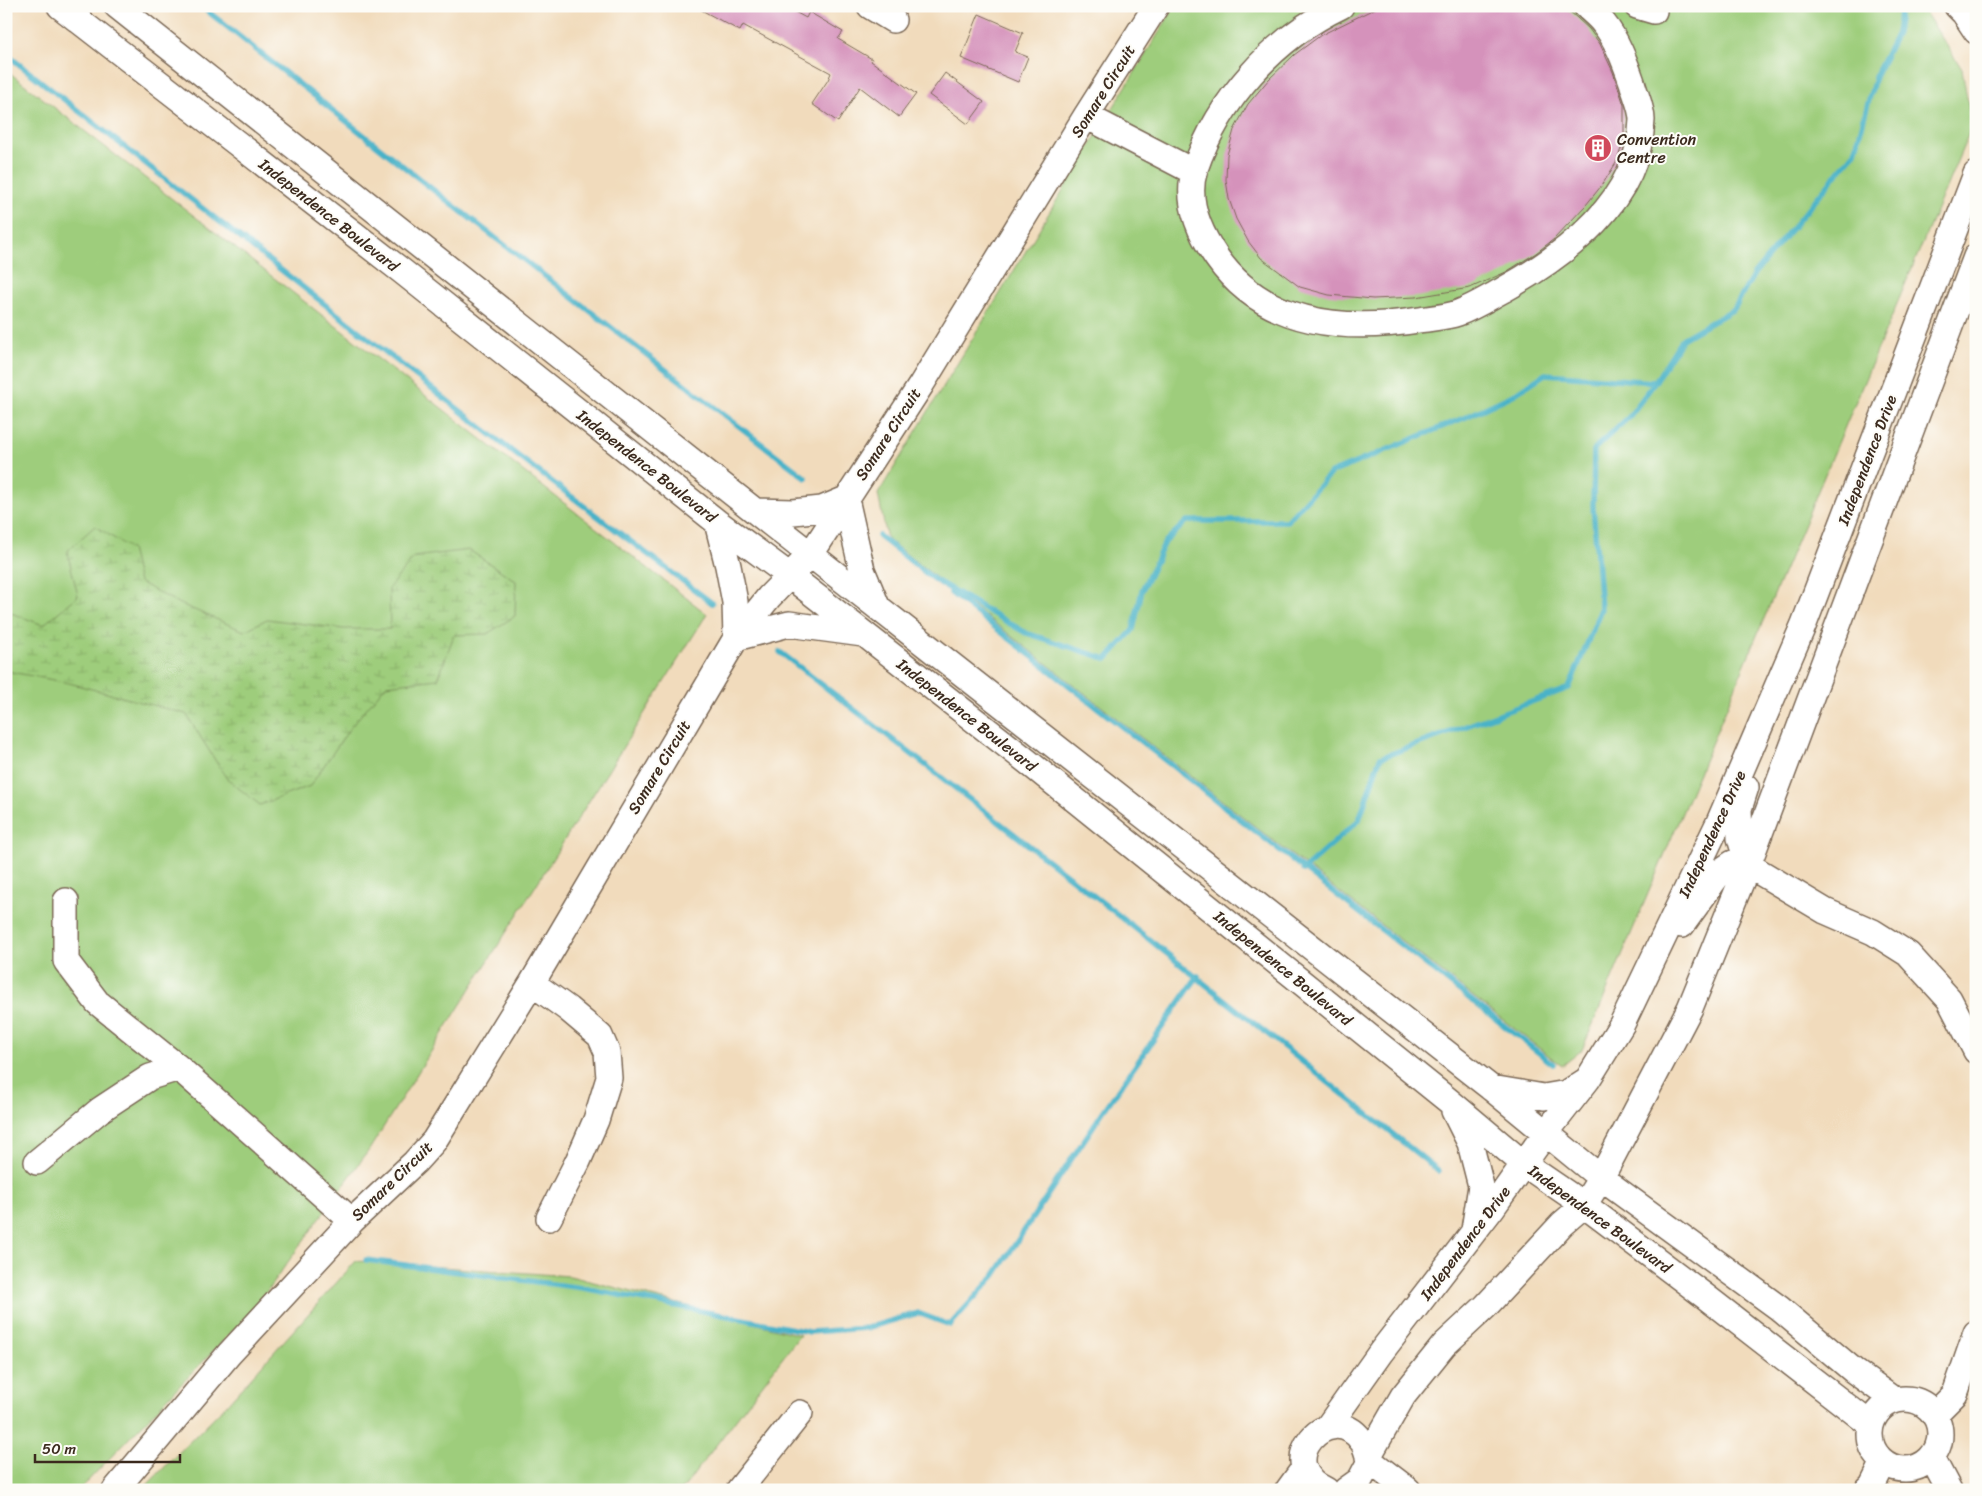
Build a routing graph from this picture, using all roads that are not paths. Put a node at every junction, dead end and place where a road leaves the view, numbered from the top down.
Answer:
1 (60, 6) edge
2 (117, 6) edge
3 (870, 6) edge
4 (1156, 6) edge
5 (1958, 6) edge
6 (1588, 7) edge
7 (1333, 8) edge
8 (893, 20) dead end
9 (1976, 31) edge
10 (1086, 116) junction
11 (1194, 172) junction
12 (1976, 174) edge
13 (1976, 258) edge
14 (846, 499) junction
15 (755, 511) junction
16 (717, 522) junction
17 (811, 554) junction
18 (790, 576) junction
19 (878, 608) junction
20 (863, 634) junction
21 (736, 638) junction
22 (1752, 748) junction
23 (1748, 864) junction
24 (66, 901) dead end
25 (1647, 970) junction
26 (532, 983) junction
27 (1976, 1051) edge
28 (179, 1068) junction
29 (1588, 1079) junction
30 (1491, 1088) junction
31 (1449, 1101) junction
32 (1545, 1134) junction
33 (37, 1162) dead end
34 (1524, 1164) junction
35 (1601, 1178) junction
36 (1584, 1205) junction
37 (549, 1218) dead end
38 (352, 1221) junction
39 (1474, 1232) junction
40 (1976, 1333) edge
41 (1894, 1400) junction
42 (800, 1413) dead end
43 (1935, 1414) junction
44 (1871, 1425) junction
45 (1327, 1428) junction
46 (1932, 1458) junction
47 (1369, 1459) junction
48 (1884, 1462) junction
49 (1304, 1468) junction
50 (1353, 1488) edge
51 (115, 1490) edge
52 (740, 1490) edge
53 (1288, 1490) edge
54 (1326, 1490) edge
55 (1408, 1490) edge
56 (1868, 1490) edge
57 (1949, 1490) edge

1 - 16 street, Independence Boulevard
2 - 15 street, Independence Boulevard
3 - 8 street
4 - 10 street, Somare Circuit
5 - 9 street
6 - 11 street
7 - 11 street
10 - 11 street
10 - 14 street, Somare Circuit
12 - 22 street, Independence Drive
13 - 23 street, Independence Drive
14 - 15 street
14 - 17 street, Somare Circuit
14 - 19 street
15 - 17 street, Independence Boulevard
16 - 18 street, Independence Boulevard
16 - 21 street
17 - 18 street, Somare Circuit
17 - 19 street, Independence Boulevard
18 - 20 street, Independence Boulevard
18 - 21 street, Somare Circuit
19 - 30 street, Independence Boulevard
20 - 21 street
20 - 31 street, Independence Boulevard
21 - 26 street, Somare Circuit
22 - 23 street
22 - 25 street, Independence Drive
23 - 25 street
23 - 27 street
23 - 35 street, Independence Drive
24 - 28 street
25 - 29 street, Independence Drive
26 - 37 street
26 - 38 street, Somare Circuit
28 - 33 street
28 - 38 street
29 - 30 street
29 - 32 street, Independence Drive
30 - 32 street, Independence Boulevard
31 - 34 street, Independence Boulevard
31 - 39 street
32 - 34 street, Independence Drive
32 - 35 street, Independence Boulevard
34 - 36 street, Independence Boulevard
34 - 39 street, Independence Drive
35 - 36 street, Independence Drive
35 - 41 street, Independence Boulevard
36 - 44 street, Independence Boulevard
36 - 47 street, Independence Drive
38 - 51 street, Somare Circuit
39 - 45 street, Independence Drive
40 - 43 street
41 - 43 street
41 - 44 street
42 - 52 street
43 - 46 street
44 - 48 street
45 - 47 street
45 - 49 street, Independence Drive
46 - 48 street
46 - 57 street
47 - 50 street, Independence Drive
47 - 55 street
48 - 56 street
49 - 53 street, Independence Drive
49 - 54 street

